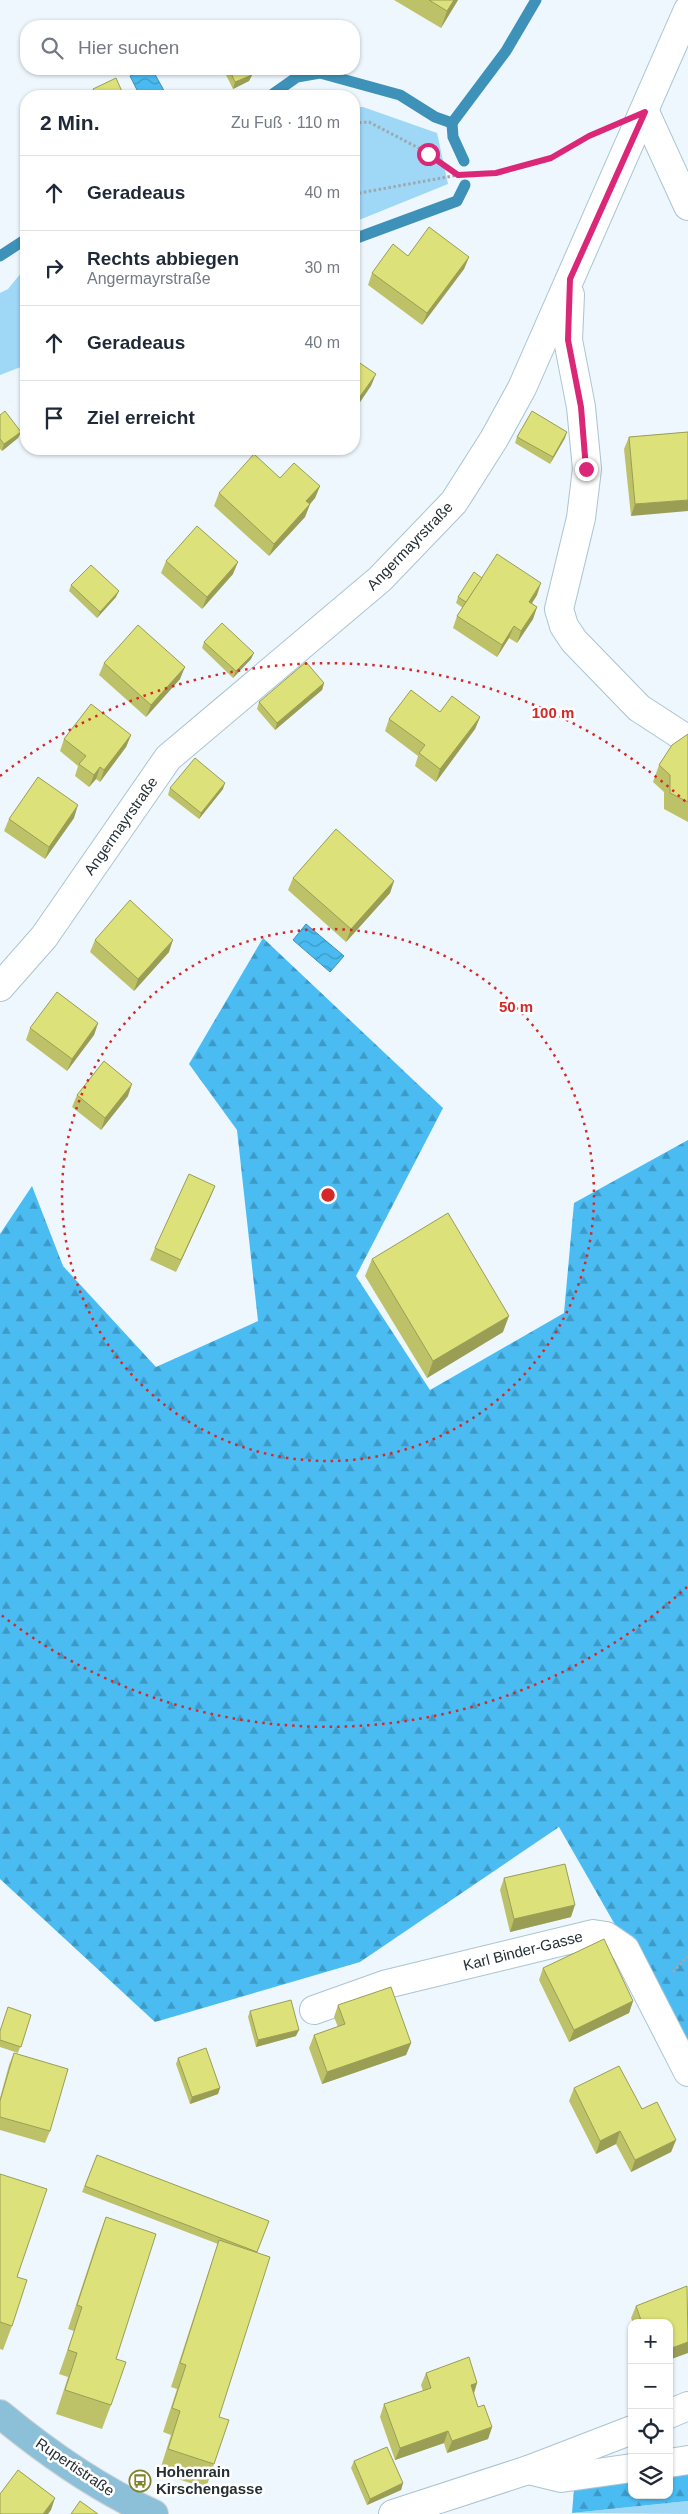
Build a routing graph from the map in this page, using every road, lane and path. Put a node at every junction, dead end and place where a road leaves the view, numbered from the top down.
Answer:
1 (688, 10) edge
2 (645, 112) junction
3 (360, 122) edge
4 (458, 175) junction
5 (360, 193) edge
6 (688, 206) edge
7 (570, 279) junction
8 (678, 734) dead end
9 (0, 987) edge
10 (314, 2010) dead end
11 (688, 2072) edge
12 (688, 2406) edge
13 (673, 2412) edge
14 (1, 2418) edge
15 (628, 2432) edge
16 (688, 2460) edge
17 (673, 2462) edge
18 (628, 2469) edge
19 (528, 2470) junction
20 (154, 2514) edge
21 (393, 2514) edge

1 - 2 street, Angermayrstraße
2 - 4 path
2 - 6 street
2 - 7 street, Angermayrstraße
3 - 4 path
4 - 5 path
7 - 8 street
7 - 9 street, Angermayrstraße
10 - 11 street, Karl Binder-Gasse
12 - 13 street
14 - 20 main road, Rupertistraße
15 - 19 street
16 - 17 street
18 - 19 street
19 - 21 street

